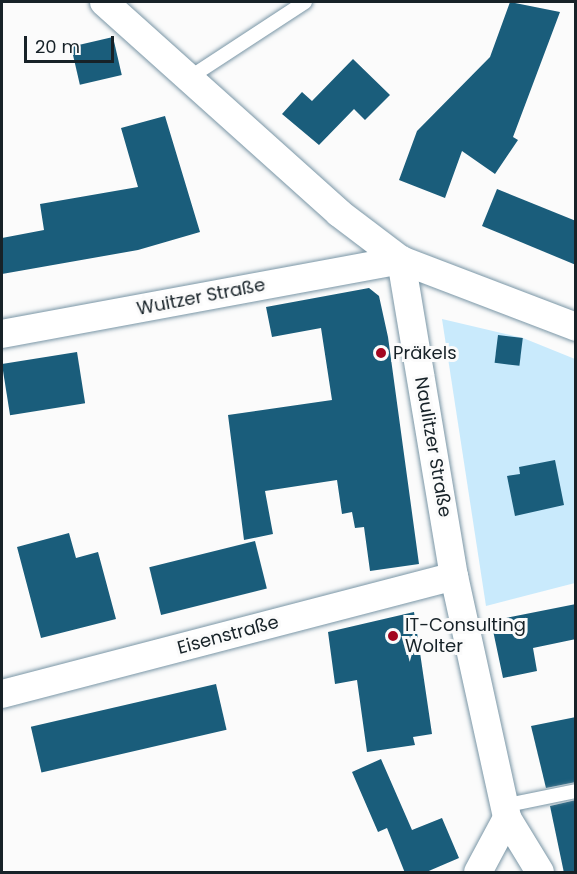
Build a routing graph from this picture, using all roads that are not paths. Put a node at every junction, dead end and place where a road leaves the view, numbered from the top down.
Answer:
1 (104, 2) edge
2 (305, 2) edge
3 (192, 76) junction
4 (401, 260) junction
5 (576, 327) edge
6 (2, 334) edge
7 (454, 576) junction
8 (2, 694) edge
9 (576, 791) edge
10 (505, 812) junction
11 (478, 873) edge
12 (540, 873) edge

1 - 3 street
2 - 3 lane
3 - 4 street
4 - 5 street
4 - 6 street, Wuitzer Straße
4 - 7 street, Naulitzer Straße
7 - 8 street, Eisenstraße
7 - 10 street, Naulitzer Straße
9 - 10 lane
10 - 11 street
10 - 12 street, Naulitzer Straße

